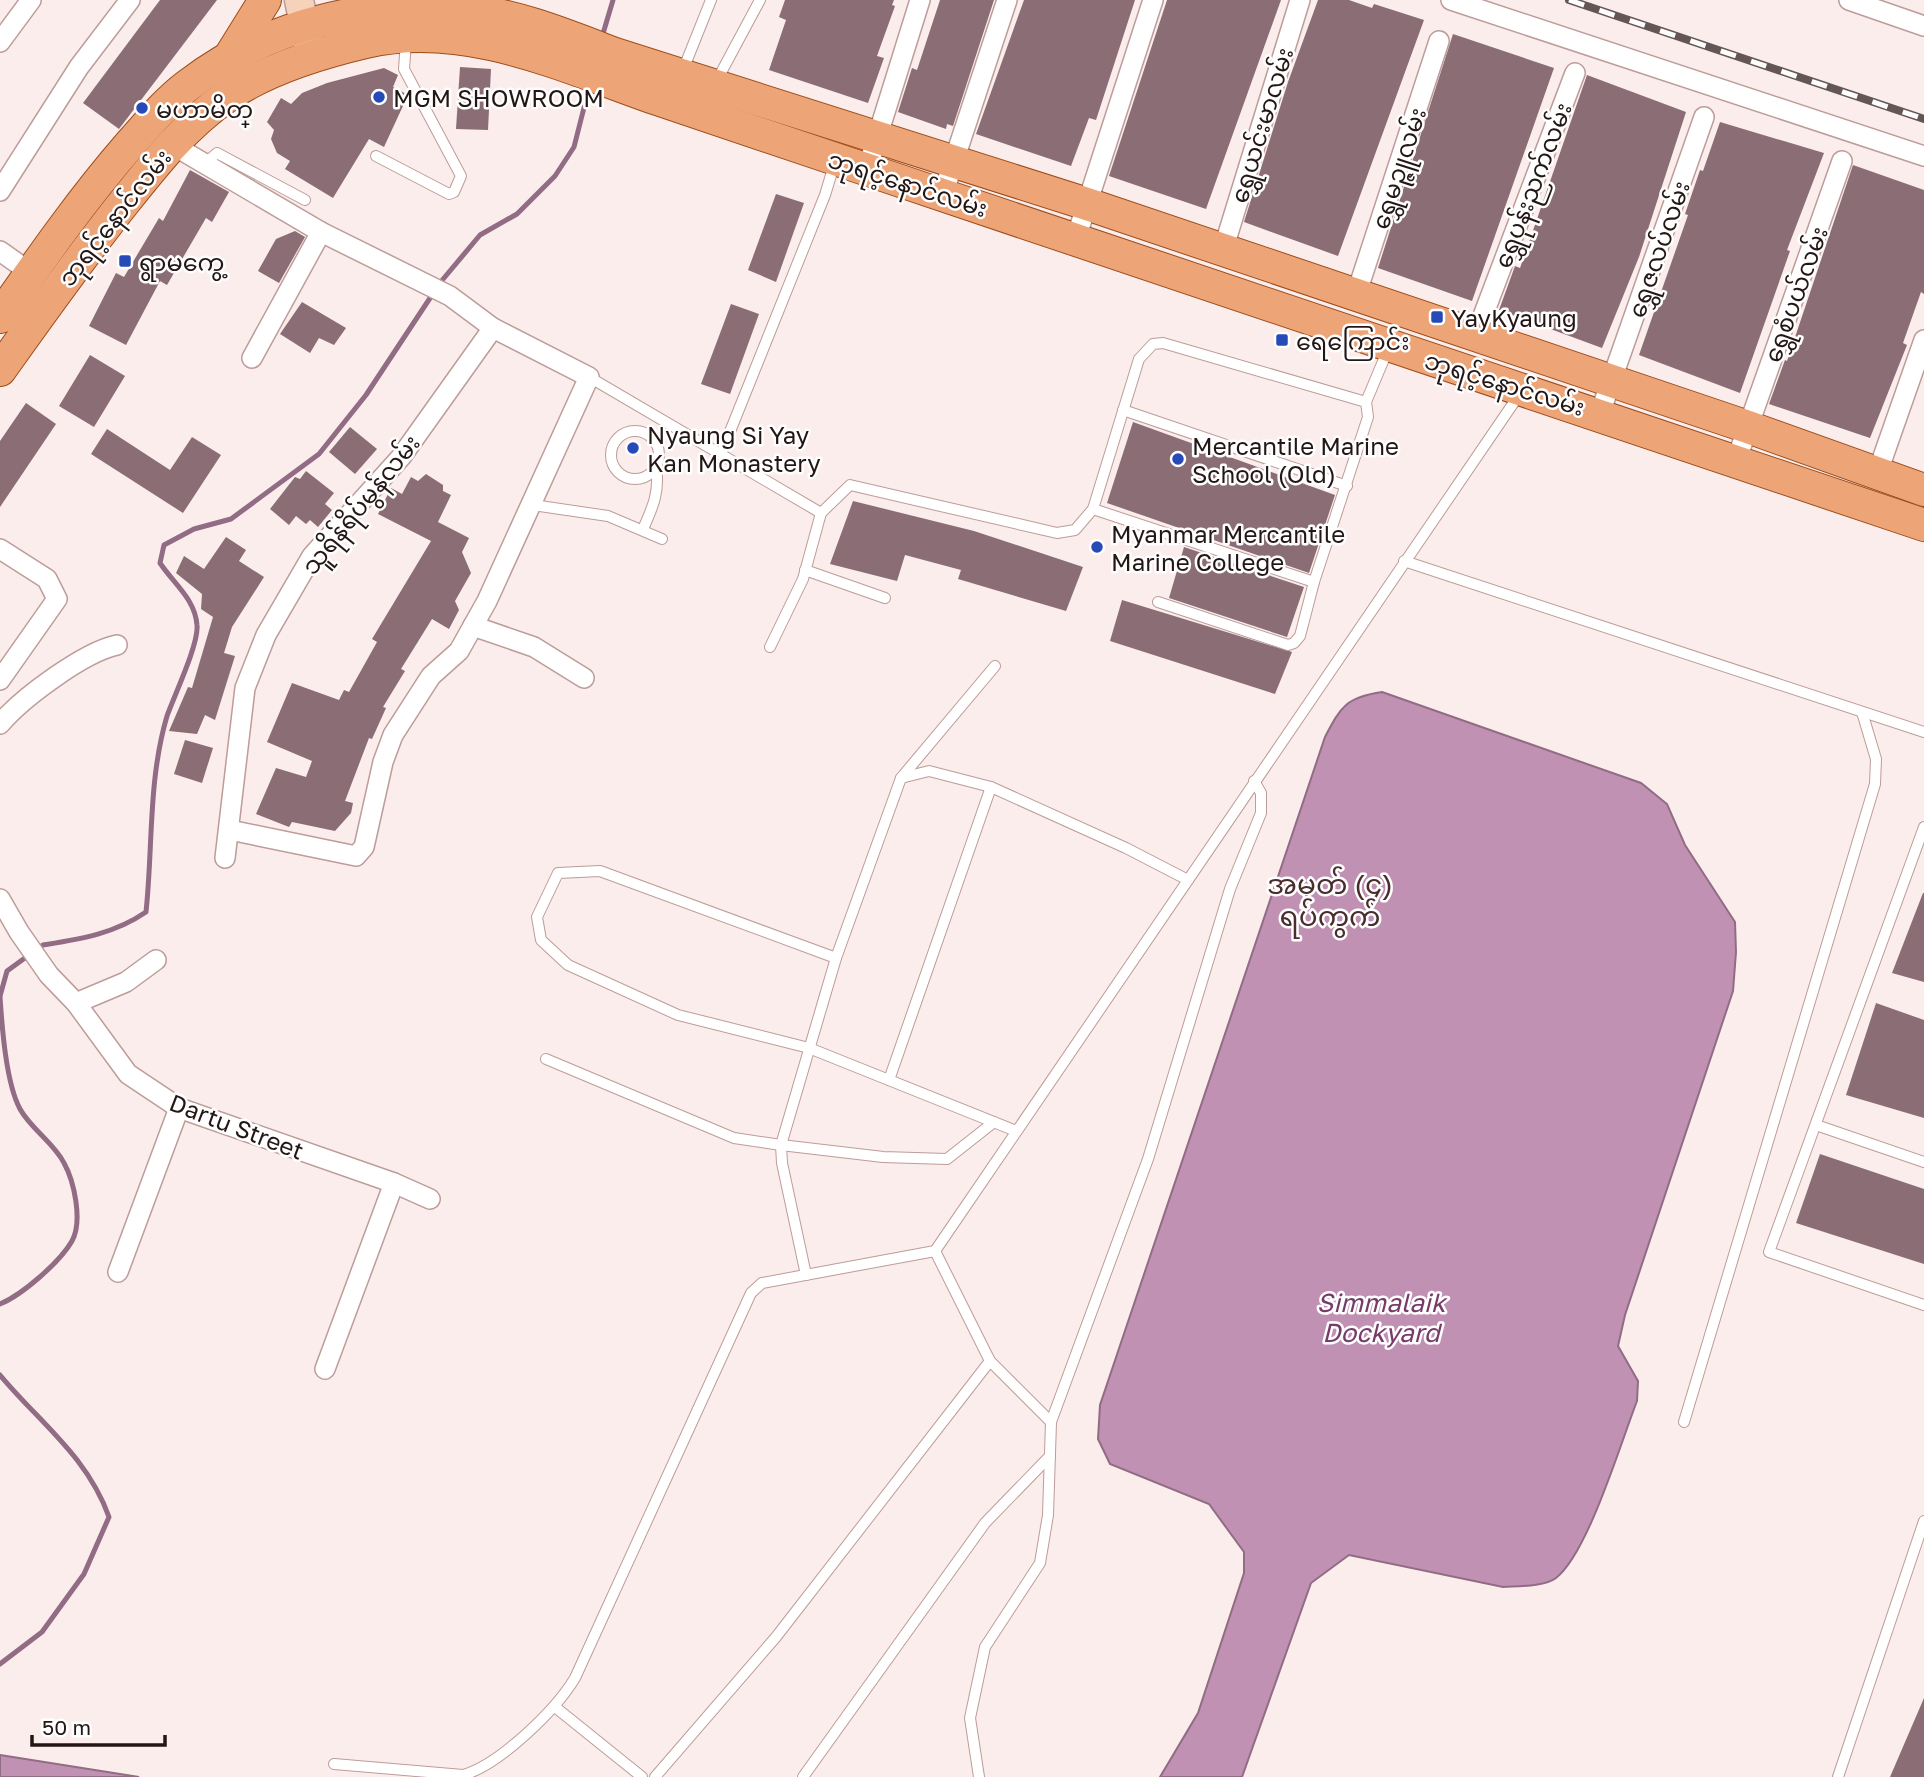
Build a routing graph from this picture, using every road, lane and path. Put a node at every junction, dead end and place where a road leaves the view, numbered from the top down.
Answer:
1 (31, 0) edge
2 (130, 0) edge
3 (265, 0) edge
4 (711, 0) edge
5 (760, 0) edge
6 (920, 0) edge
7 (1007, 0) edge
8 (1153, 0) edge
9 (1300, 0) edge
10 (1451, 0) edge
11 (1849, 0) edge
12 (432, 4) edge
13 (333, 8) edge
14 (300, 13) edge
15 (497, 20) edge
16 (1924, 26) edge
17 (406, 37) junction
18 (1439, 41) dead end
19 (0, 42) edge
20 (311, 57) junction
21 (229, 58) junction
22 (1575, 73) dead end
23 (676, 88) junction
24 (709, 99) junction
25 (1704, 117) dead end
26 (148, 123) junction
27 (877, 135) junction
28 (171, 144) junction
29 (376, 156) dead end
30 (1924, 156) edge
31 (836, 159) junction
32 (953, 160) junction
33 (1842, 161) dead end
34 (204, 164) junction
35 (867, 170) junction
36 (0, 191) edge
37 (943, 194) junction
38 (305, 200) dead end
39 (1087, 204) junction
40 (321, 232) junction
41 (1076, 238) junction
42 (1223, 250) junction
43 (0, 251) edge
44 (29, 276) junction
45 (1356, 295) junction
46 (52, 296) junction
47 (0, 317) edge
48 (493, 328) junction
49 (1475, 337) junction
50 (1924, 340) edge
51 (1389, 346) junction
52 (1534, 355) junction
53 (252, 358) dead end
54 (1, 365) edge
55 (589, 377) junction
56 (1611, 381) junction
57 (1524, 388) junction
58 (1366, 402) junction
59 (1123, 410) junction
60 (1600, 413) junction
61 (1748, 427) junction
62 (721, 454) junction
63 (1736, 461) junction
64 (656, 466) junction
65 (1877, 474) junction
66 (1347, 486) junction
67 (1924, 490) edge
68 (533, 505) junction
69 (1093, 509) junction
70 (821, 513) junction
71 (1924, 525) edge
72 (643, 529) junction
73 (662, 539) dead end
74 (0, 549) edge
75 (1404, 561) junction
76 (805, 570) junction
77 (1314, 582) junction
78 (885, 598) dead end
79 (1158, 602) dead end
80 (473, 626) junction
81 (117, 645) dead end
82 (770, 647) dead end
83 (995, 666) dead end
84 (584, 678) dead end
85 (0, 680) edge
86 (1862, 712) junction
87 (0, 723) edge
88 (1924, 733) edge
89 (901, 778) junction
90 (1254, 781) junction
91 (991, 787) junction
92 (1924, 827) edge
93 (230, 830) junction
94 (225, 858) dead end
95 (1188, 880) junction
96 (0, 899) edge
97 (836, 958) junction
98 (156, 960) dead end
99 (76, 1003) junction
100 (809, 1048) junction
101 (546, 1059) dead end
102 (889, 1080) junction
103 (179, 1108) junction
104 (994, 1122) junction
105 (1816, 1125) junction
106 (1016, 1131) junction
107 (781, 1145) junction
108 (1924, 1162) edge
109 (394, 1183) junction
110 (430, 1199) dead end
111 (935, 1251) junction
112 (118, 1272) dead end
113 (806, 1275) junction
114 (1924, 1305) edge
115 (990, 1361) junction
116 (325, 1369) dead end
117 (1051, 1422) junction
118 (1684, 1422) dead end
119 (1050, 1456) junction
120 (1924, 1521) edge
121 (555, 1707) junction
122 (334, 1764) dead end
123 (642, 1777) edge
124 (655, 1777) edge
125 (803, 1777) edge
126 (979, 1777) edge
127 (1838, 1777) edge

1 - 19 street
2 - 36 street
3 - 21 main road
4 - 23 lane
5 - 24 lane
6 - 27 street
7 - 32 street
8 - 39 street
9 - 42 street, ရွှေယင်းမာလမ်း
10 - 30 street
11 - 16 street
12 - 13 main road, ဘုရင့်နောင်လမ်း
12 - 15 main road, ဘုရင့်နောင်လမ်း
13 - 14 main road, ဘုရင့်နောင်လမ်း
14 - 20 main road
14 - 21 main road, ဘုရင့်နောင်လမ်း
15 - 17 main road, ဘုရင့်နောင်လမ်း
15 - 23 main road, ဘုရင့်နောင်လမ်း
17 - 20 main road, ဘုရင့်နောင်လမ်း
17 - 29 lane
18 - 45 street, ရွှေမဉ္ဇူလမ်း
20 - 28 main road, ဘုရင့်နောင်လမ်း
21 - 26 main road, ဘုရင့်နောင်လမ်း
22 - 49 street, ရွှေပုန်းညက်လမ်း
23 - 24 main road, ဘုရင့်နောင်လမ်း
24 - 27 main road, ဘုရင့်နောင်လမ်း
24 - 31 main road, ဘုရင့်နောင်လမ်း
25 - 56 street, ရွှေဇလပ်လမ်း
26 - 28 main road
26 - 44 main road, ဘုရင့်နောင်လမ်း
27 - 32 main road, ဘုရင့်နောင်လမ်း
27 - 35 street
28 - 34 street
28 - 46 main road, ဘုရင့်နောင်လမ်း
31 - 35 main road, ဘုရင့်နောင်လမ်း
31 - 62 lane
32 - 37 street
32 - 39 main road, ဘုရင့်နောင်လမ်း
33 - 61 street, ရွှေစံပယ်လမ်း
34 - 38 lane
34 - 40 street
35 - 37 main road, ဘုရင့်နောင်လမ်း
37 - 41 main road, ဘုရင့်နောင်လမ်း
39 - 41 street
39 - 42 main road, ဘုရင့်နောင်လမ်း
40 - 48 street
40 - 53 street
41 - 51 main road, ဘုရင့်နောင်လမ်း
42 - 45 main road, ဘုရင့်နောင်လမ်း
43 - 44 street
44 - 46 main road
44 - 47 main road, ဘုရင့်နောင်လမ်း
45 - 49 main road, ဘုရင့်နောင်လမ်း
46 - 54 main road, ဘုရင့်နောင်လမ်း
48 - 55 street
48 - 93 street, သူရိန်ရိပ်မွန်လမ်း
49 - 52 main road, ဘုရင့်နောင်လမ်း
50 - 65 street
51 - 57 main road, ဘုရင့်နောင်လမ်း
51 - 58 lane
52 - 56 main road, ဘုရင့်နောင်လမ်း
52 - 57 street
55 - 62 lane
55 - 68 street
56 - 60 street, ရွှေဇလပ်လမ်း
56 - 61 main road, ဘုရင့်နောင်လမ်း
57 - 60 main road, ဘုရင့်နောင်လမ်း
57 - 75 lane
58 - 59 lane
58 - 66 lane
59 - 66 lane
59 - 69 lane
60 - 63 main road, ဘုရင့်နောင်လမ်း
61 - 63 street, ရွှေစံပယ်လမ်း
61 - 65 main road, ဘုရင့်နောင်လမ်း
62 - 70 lane
63 - 71 main road, ဘုရင့်နောင်လမ်း
64 - 64 lane
64 - 72 lane
65 - 67 main road, ဘုရင့်နောင်လမ်း
66 - 77 lane
68 - 72 lane
68 - 80 street
69 - 70 lane
69 - 77 lane
70 - 76 lane
72 - 73 lane
74 - 85 street
75 - 86 lane
75 - 90 lane
76 - 78 lane
76 - 82 lane
77 - 79 lane
80 - 84 street
80 - 93 street
81 - 87 street
83 - 89 lane
86 - 88 lane
86 - 118 lane
89 - 91 lane
89 - 97 lane
90 - 95 lane
90 - 117 lane
91 - 95 lane
91 - 102 lane
92 - 105 lane
93 - 94 street, သူရိန်ရိပ်မွန်လမ်း
95 - 106 lane
96 - 99 street, Dartu Street
97 - 100 lane
97 - 100 lane
98 - 99 street
99 - 103 street, Dartu Street
100 - 102 lane
100 - 107 lane
101 - 107 lane
102 - 104 lane
103 - 109 street, Dartu Street
103 - 112 street
104 - 106 lane
104 - 107 lane
105 - 108 lane
105 - 114 lane
106 - 111 lane
107 - 113 lane
109 - 110 street, Dartu Street
109 - 116 street
111 - 113 lane
111 - 115 lane
113 - 121 lane
115 - 117 lane
115 - 124 lane
117 - 119 lane
119 - 125 lane
119 - 126 lane
120 - 127 lane
121 - 122 lane
121 - 123 lane

